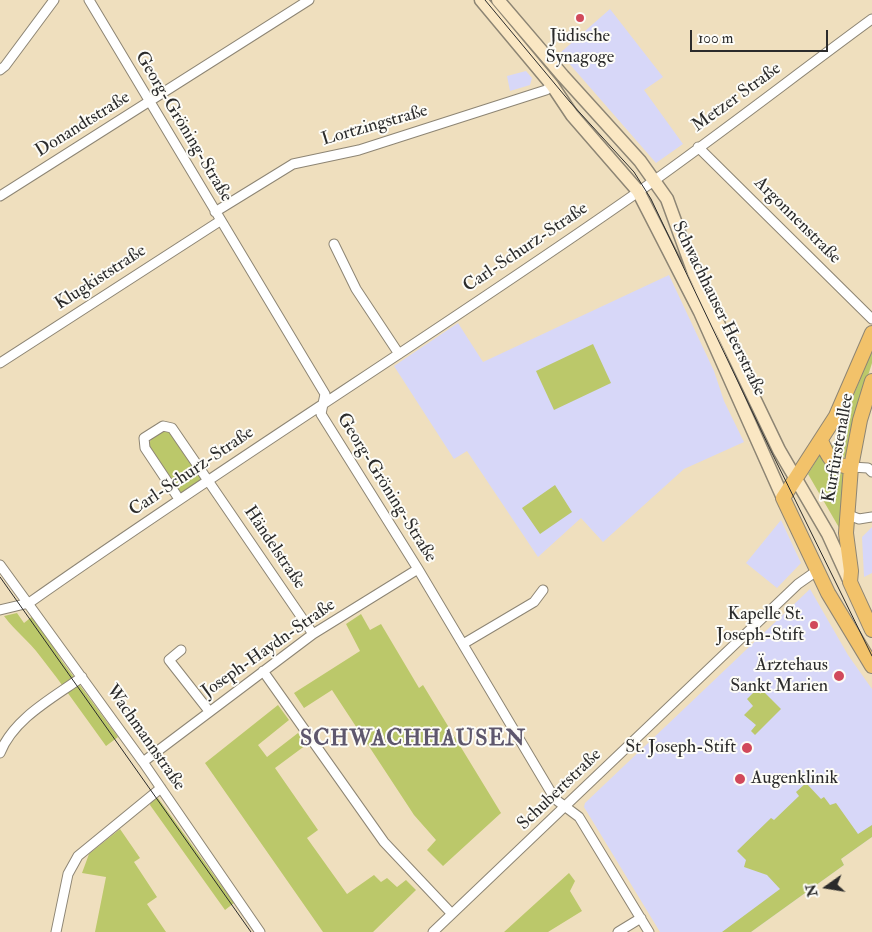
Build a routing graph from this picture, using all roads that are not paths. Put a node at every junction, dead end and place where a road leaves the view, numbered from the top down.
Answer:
1 (54, 0) edge
2 (88, 0) edge
3 (309, 0) edge
4 (480, 0) edge
5 (498, 0) edge
6 (872, 19) edge
7 (0, 70) edge
8 (552, 85) junction
9 (150, 102) junction
10 (698, 147) junction
11 (646, 186) junction
12 (0, 196) edge
13 (215, 212) junction
14 (220, 221) junction
15 (334, 244) dead end
16 (872, 319) edge
17 (872, 333) edge
18 (399, 354) junction
19 (0, 363) edge
20 (872, 380) edge
21 (322, 405) junction
22 (821, 441) junction
23 (851, 467) junction
24 (872, 472) edge
25 (796, 478) junction
26 (208, 480) junction
27 (783, 498) junction
28 (179, 500) junction
29 (846, 514) junction
30 (872, 517) edge
31 (0, 565) edge
32 (418, 570) junction
33 (818, 570) junction
34 (850, 582) junction
35 (543, 590) dead end
36 (29, 602) junction
37 (0, 610) edge
38 (872, 630) edge
39 (313, 634) junction
40 (464, 644) junction
41 (181, 650) dead end
42 (872, 666) edge
43 (263, 671) junction
44 (82, 676) junction
45 (209, 711) junction
46 (0, 753) edge
47 (143, 762) junction
48 (161, 788) junction
49 (567, 807) junction
50 (452, 914) junction
51 (641, 918) junction
52 (56, 932) edge
53 (260, 932) edge
54 (433, 932) edge
55 (618, 932) edge
56 (649, 932) edge

1 - 7 street
2 - 9 street, Georg-Gröning-Straße
3 - 9 street, Donandtstraße
4 - 8 main road, Schwachhauser Heerstraße
5 - 11 main road, Schwachhauser Heerstraße
6 - 10 street, Metzer Straße
8 - 11 main road, Schwachhauser Heerstraße
8 - 13 street, Lortzingstraße
9 - 12 street, Donandtstraße
9 - 13 street, Georg-Gröning-Straße
10 - 11 street, Metzer Straße
10 - 16 street, Argonnenstraße
11 - 18 street, Carl-Schurz-Straße
11 - 25 main road, Schwachhauser Heerstraße
11 - 27 main road, Schwachhauser Heerstraße
13 - 14 street, Georg-Gröning-Straße
14 - 19 street, Klugkiststraße
14 - 21 street, Georg-Gröning-Straße
15 - 18 street
17 - 22 main road, Kurfürstenallee
18 - 21 street, Carl-Schurz-Straße
20 - 23 main road, Kurfürstenallee
21 - 26 street, Carl-Schurz-Straße
21 - 32 street, Georg-Gröning-Straße
22 - 23 main road
22 - 25 main road, Kurfürstenallee
23 - 24 street
23 - 29 main road, Kurfürstenallee
25 - 27 main road, Kurfürstenallee
25 - 34 main road, Schwachhauser Heerstraße
26 - 28 street, Carl-Schurz-Straße
26 - 28 street, Händelstraße
26 - 39 street, Händelstraße
27 - 33 main road, Schwachhauser Heerstraße
28 - 36 street, Carl-Schurz-Straße
29 - 30 street
29 - 34 main road, Kurfürstenallee
31 - 36 street, Wachmannstraße
32 - 39 street, Joseph-Haydn-Straße
32 - 40 street, Georg-Gröning-Straße
33 - 42 main road, Schwachhauser Heerstraße
33 - 49 street, Schubertstraße
34 - 38 main road, Schwachhauser Heerstraße
35 - 40 street
36 - 37 street, Carl-Schurz-Straße
36 - 44 street, Wachmannstraße
39 - 43 street, Joseph-Haydn-Straße
40 - 49 street, Georg-Gröning-Straße
41 - 45 street
43 - 45 street, Joseph-Haydn-Straße
43 - 50 street
44 - 46 street
44 - 47 street, Wachmannstraße
45 - 47 street, Joseph-Haydn-Straße
47 - 48 street, Wachmannstraße
48 - 52 street
48 - 53 street, Wachmannstraße
49 - 50 street, Schubertstraße
49 - 51 street, Georg-Gröning-Straße
50 - 54 street, Schubertstraße
51 - 55 street
51 - 56 street, Georg-Gröning-Straße

